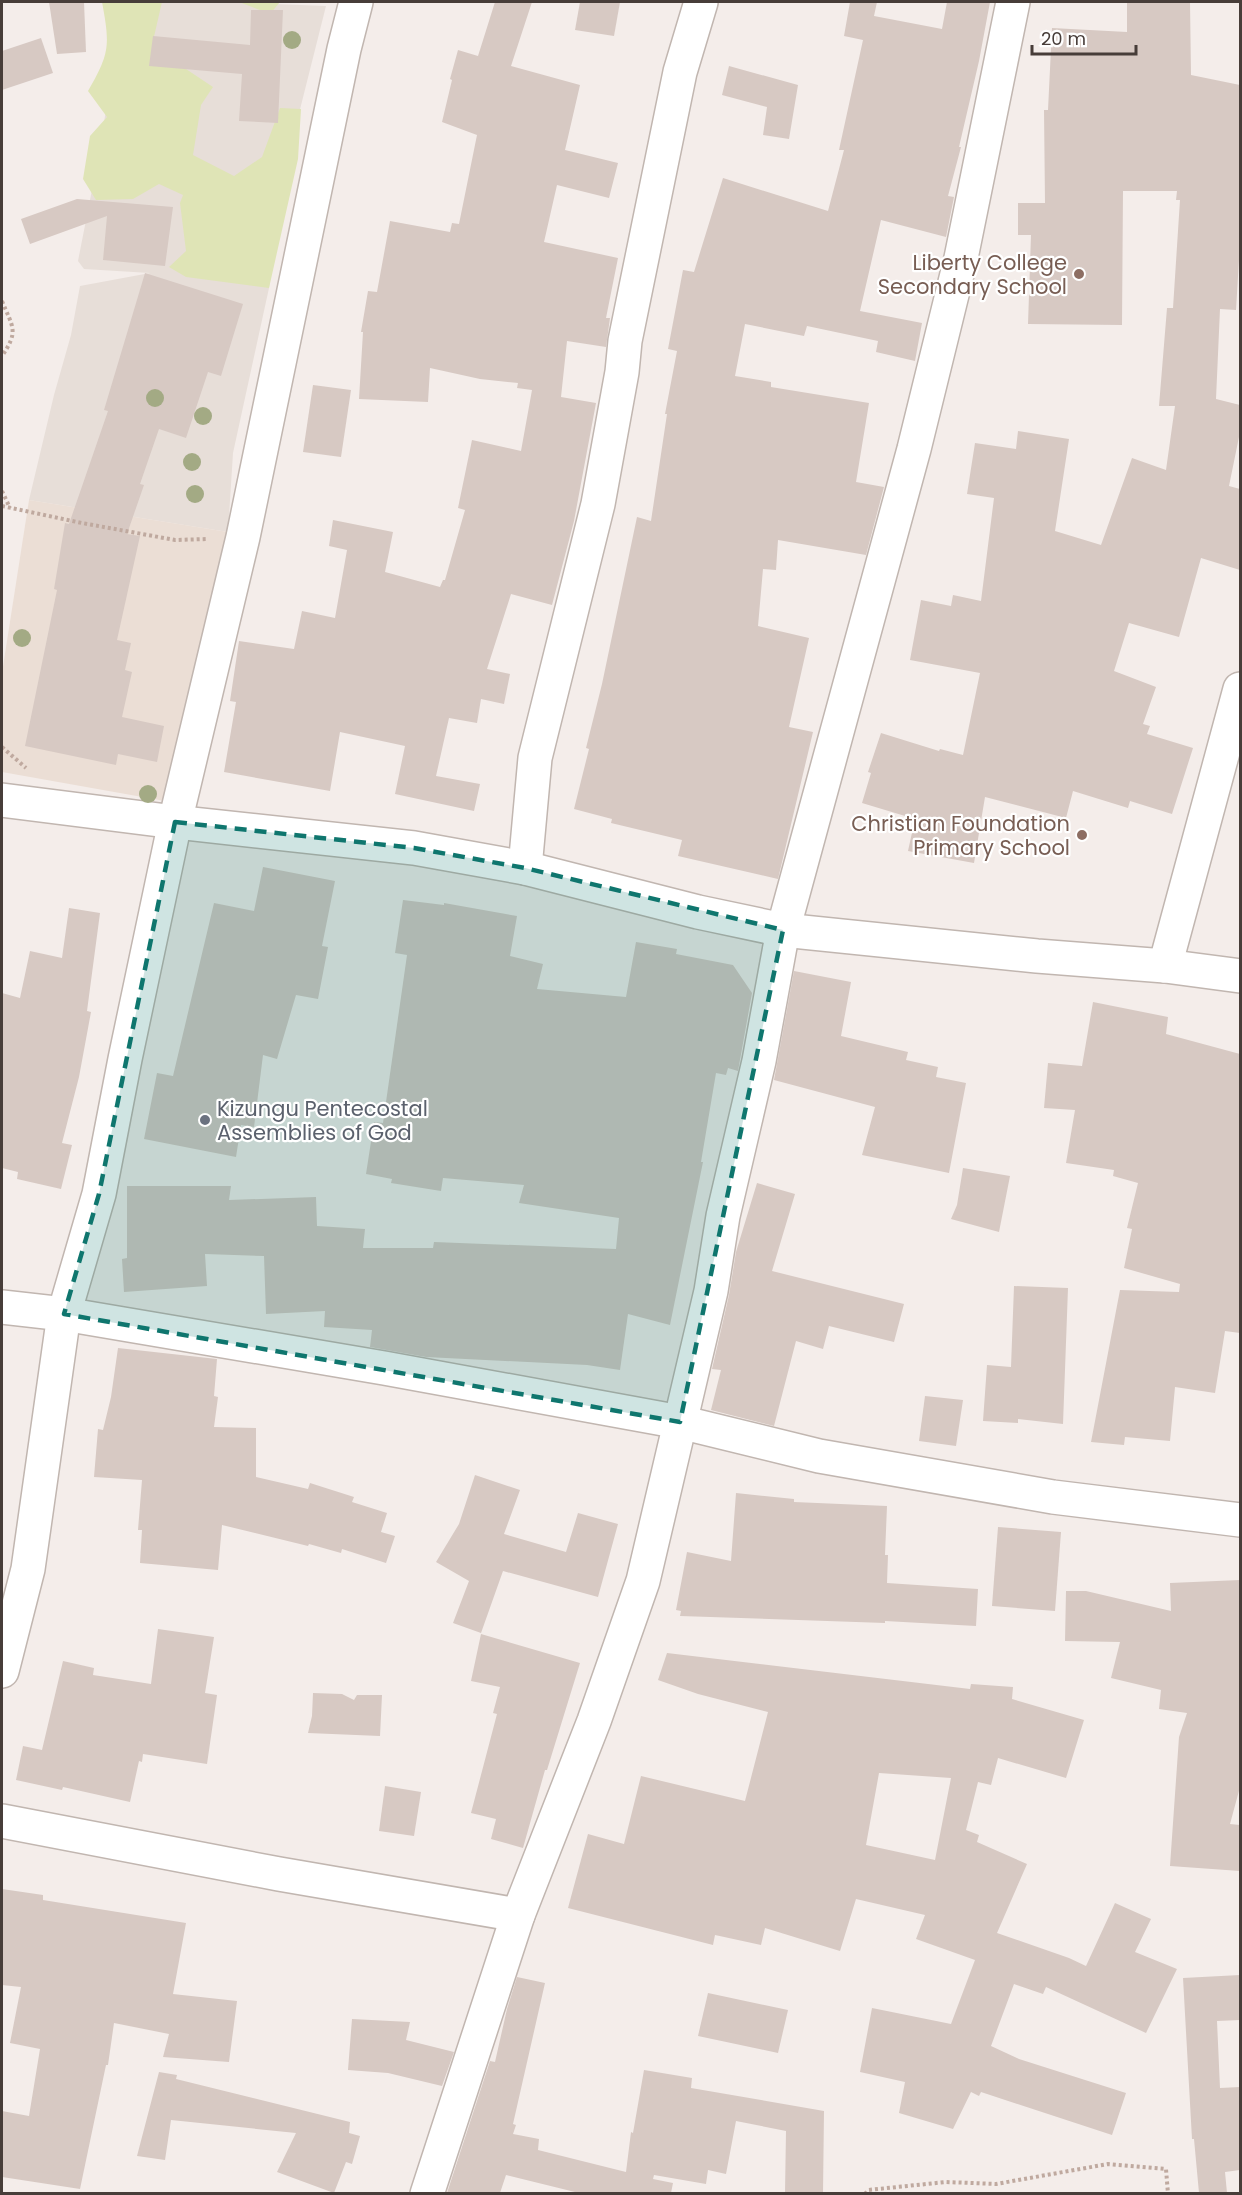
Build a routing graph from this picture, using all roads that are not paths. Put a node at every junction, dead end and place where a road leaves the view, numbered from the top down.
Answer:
1 (356, 2) edge
2 (701, 2) edge
3 (1013, 2) edge
4 (1240, 689) edge
5 (2, 800) edge
6 (175, 822) junction
7 (525, 868) junction
8 (783, 930) junction
9 (1165, 966) junction
10 (1240, 975) edge
11 (2, 1307) edge
12 (64, 1314) junction
13 (680, 1422) junction
14 (1240, 1520) edge
15 (2, 1671) edge
16 (2, 1821) edge
17 (518, 1915) junction
18 (427, 2193) edge

1 - 6 street
2 - 7 street
3 - 8 street
4 - 9 street
5 - 6 street
6 - 7 street
6 - 12 street
7 - 8 street
8 - 9 street
8 - 13 street
9 - 10 street
11 - 12 street
12 - 13 street
12 - 15 street
13 - 14 street
13 - 17 street
16 - 17 street
17 - 18 street

